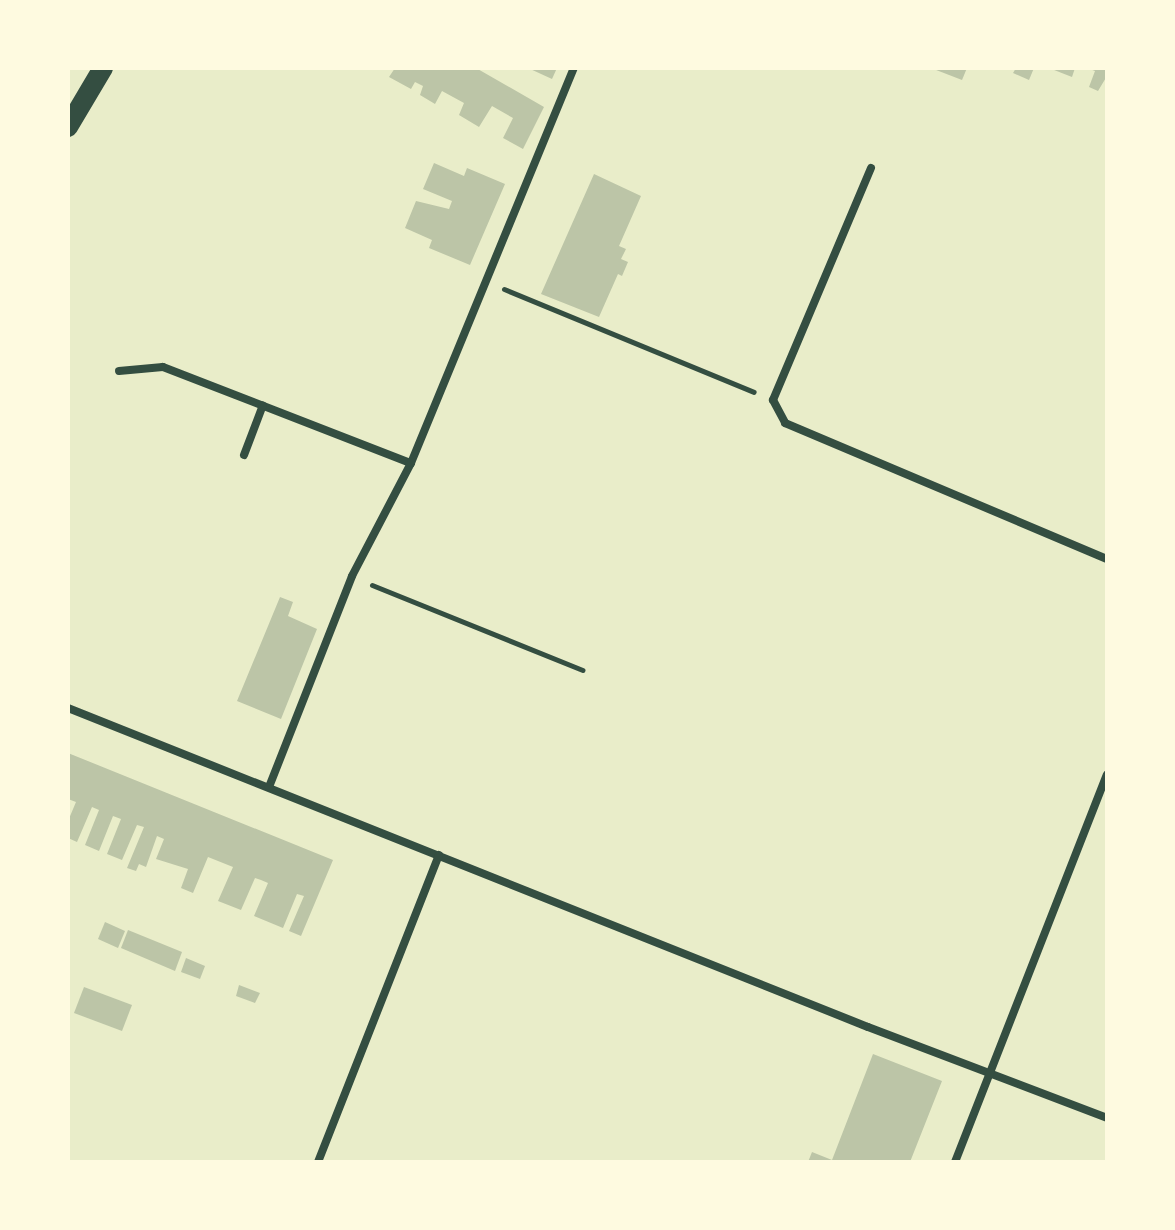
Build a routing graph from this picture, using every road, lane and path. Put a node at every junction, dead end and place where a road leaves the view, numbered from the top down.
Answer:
1 (103, 68) edge
2 (574, 68) edge
3 (68, 127) edge
4 (871, 168) dead end
5 (487, 282) junction
6 (119, 371) dead end
7 (773, 400) junction
8 (263, 405) junction
9 (244, 455) dead end
10 (411, 463) junction
11 (1107, 559) edge
12 (352, 576) junction
13 (582, 670) dead end
14 (68, 708) edge
15 (1107, 775) edge
16 (269, 787) junction
17 (439, 855) junction
18 (990, 1072) junction
19 (1107, 1118) edge
20 (318, 1162) edge
21 (955, 1162) edge

1 - 3 main road
2 - 5 street
4 - 7 street
5 - 7 path
5 - 10 street
6 - 8 street
7 - 11 street
8 - 9 street
8 - 10 street
10 - 12 street
12 - 13 path
12 - 16 street
14 - 16 street
15 - 18 street
16 - 17 street
17 - 18 street
17 - 20 street
18 - 19 street
18 - 21 street

